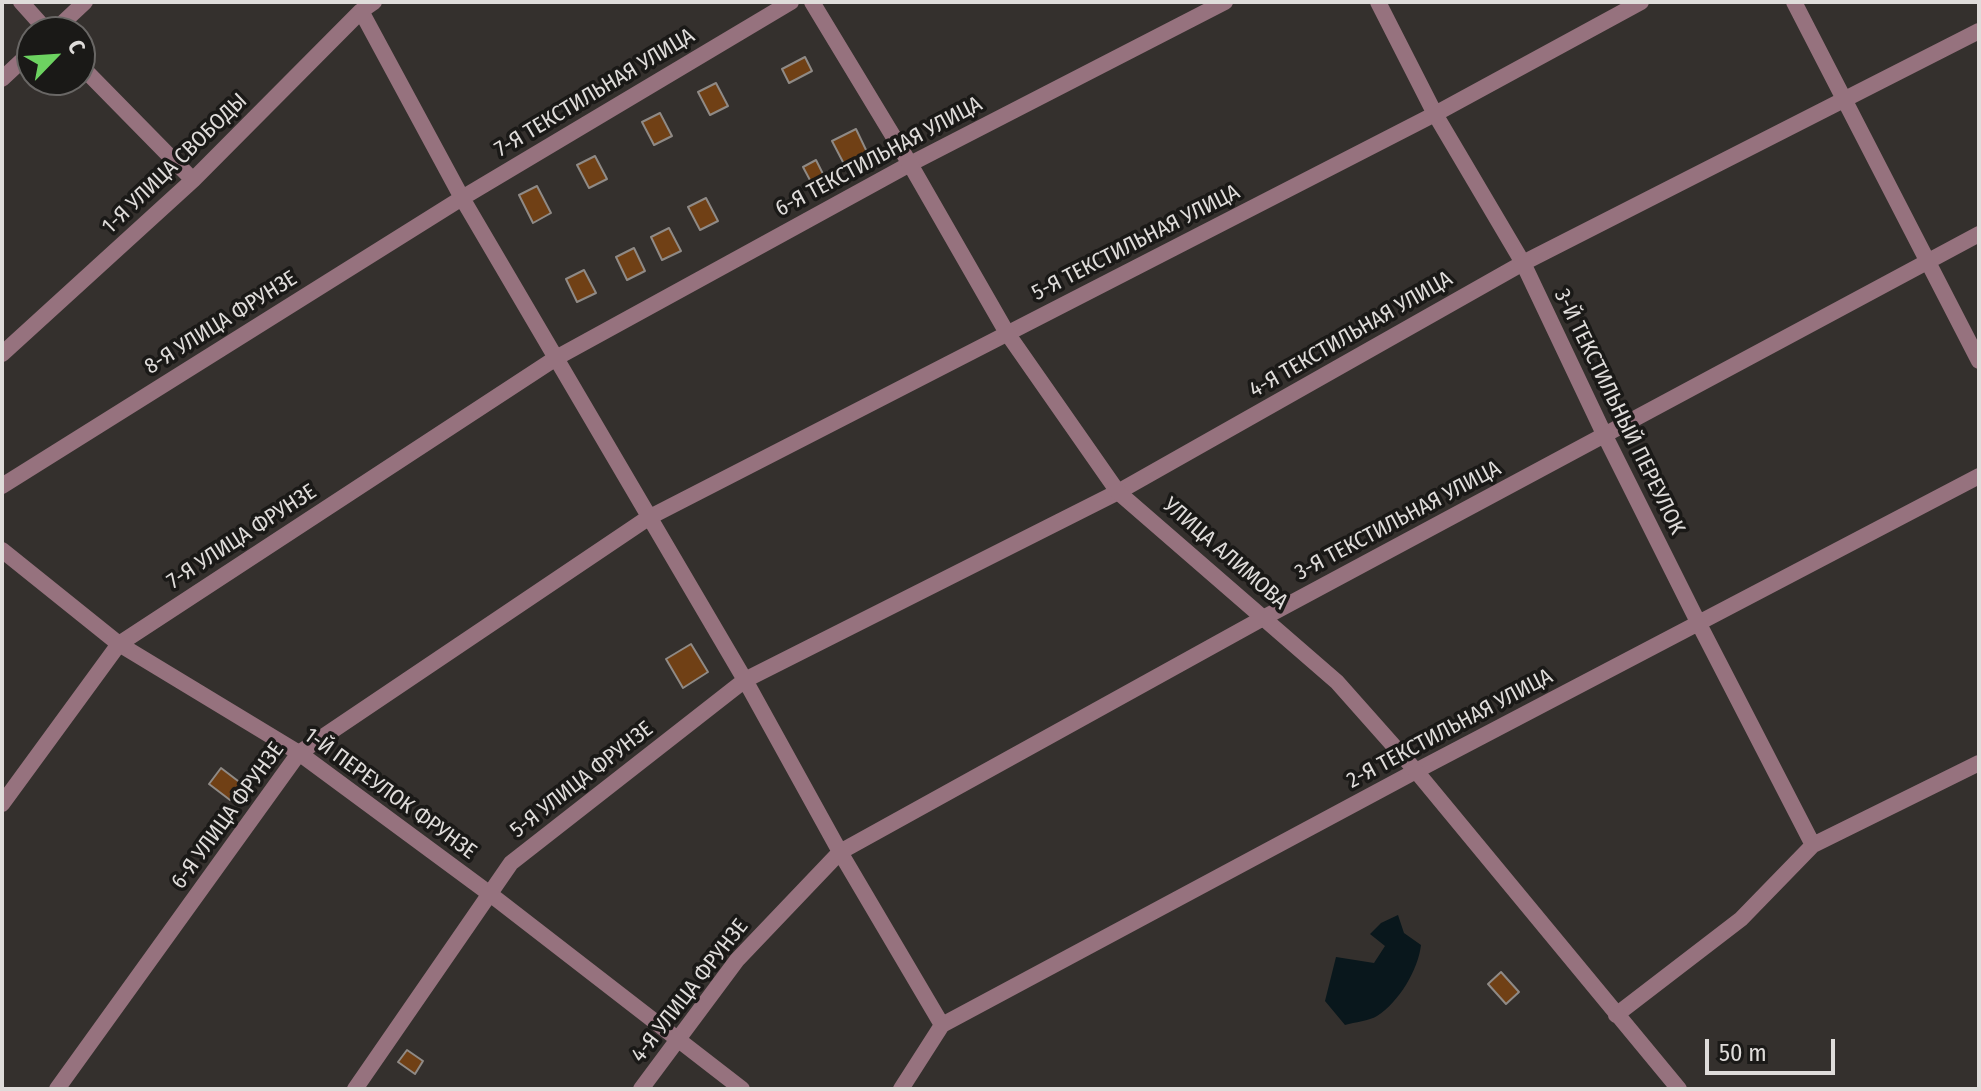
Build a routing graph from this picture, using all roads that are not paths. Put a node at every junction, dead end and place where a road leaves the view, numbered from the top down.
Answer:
1 (85, 2) edge
2 (791, 2) edge
3 (812, 2) edge
4 (1225, 2) edge
5 (1378, 2) edge
6 (1641, 2) edge
7 (1794, 2) edge
8 (368, 6) edge
9 (69, 16) edge
10 (1979, 31) edge
11 (96, 81) edge
12 (1844, 98) junction
13 (1435, 114) junction
14 (910, 164) junction
15 (193, 180) junction
16 (462, 198) junction
17 (1979, 234) edge
18 (1926, 262) junction
19 (1523, 263) junction
20 (1007, 333) junction
21 (2, 354) edge
22 (556, 358) junction
23 (1979, 361) edge
24 (1605, 436) junction
25 (1979, 476) edge
26 (2, 486) edge
27 (1118, 492) junction
28 (648, 518) junction
29 (2, 550) edge
30 (1265, 617) junction
31 (1699, 624) junction
32 (119, 644) junction
33 (745, 680) junction
34 (299, 753) junction
35 (1979, 763) edge
36 (1416, 771) junction
37 (2, 804) edge
38 (1813, 845) junction
39 (840, 852) junction
40 (490, 894) junction
41 (1616, 1015) junction
42 (942, 1025) junction
43 (678, 1040) junction
44 (57, 1089) edge
45 (355, 1089) edge
46 (641, 1089) edge
47 (742, 1089) edge
48 (901, 1089) edge
49 (1679, 1089) edge

1 - 9 street
2 - 16 street, 7-Я ТЕКСТИЛЬНАЯ УЛИЦА
3 - 14 street, УЛИЦА АЛИМОВА
4 - 14 street, 6-Я ТЕКСТИЛЬНАЯ УЛИЦА
5 - 13 street, 3-Й ТЕКСТИЛЬНЫЙ ПЕРЕУЛОК
6 - 13 street, 5-Я ТЕКСТИЛЬНАЯ УЛИЦА
7 - 12 street
8 - 15 street, 1-Я УЛИЦА СВОБОДЫ
8 - 16 street
10 - 12 street, 4-Я ТЕКСТИЛЬНАЯ УЛИЦА
11 - 15 street
12 - 18 street
12 - 19 street, 4-Я ТЕКСТИЛЬНАЯ УЛИЦА
13 - 19 street, 3-Й ТЕКСТИЛЬНЫЙ ПЕРЕУЛОК
13 - 20 street, 5-Я ТЕКСТИЛЬНАЯ УЛИЦА
14 - 20 street, УЛИЦА АЛИМОВА
14 - 22 street, 6-Я ТЕКСТИЛЬНАЯ УЛИЦА
15 - 21 street, 1-Я УЛИЦА СВОБОДЫ
16 - 22 street
16 - 26 street, 8-Я УЛИЦА ФРУНЗЕ
17 - 18 street, 3-Я ТЕКСТИЛЬНАЯ УЛИЦА
18 - 23 street
18 - 24 street, 3-Я ТЕКСТИЛЬНАЯ УЛИЦА
19 - 24 street, 3-Й ТЕКСТИЛЬНЫЙ ПЕРЕУЛОК
19 - 27 street, 4-Я ТЕКСТИЛЬНАЯ УЛИЦА
20 - 27 street, УЛИЦА АЛИМОВА
20 - 28 street, 5-Я ТЕКСТИЛЬНАЯ УЛИЦА
22 - 28 street
22 - 32 street, 7-Я УЛИЦА ФРУНЗЕ
24 - 30 street, 3-Я ТЕКСТИЛЬНАЯ УЛИЦА
24 - 31 street, 3-Й ТЕКСТИЛЬНЫЙ ПЕРЕУЛОК
25 - 31 street, 2-Я ТЕКСТИЛЬНАЯ УЛИЦА
27 - 30 street, УЛИЦА АЛИМОВА
27 - 33 street, 4-Я ТЕКСТИЛЬНАЯ УЛИЦА
28 - 33 street
28 - 34 street, 6-Я УЛИЦА ФРУНЗЕ
29 - 32 street, 1-Й ПЕРЕУЛОК ФРУНЗЕ
30 - 36 street, УЛИЦА АЛИМОВА
30 - 39 street, 3-Я ТЕКСТИЛЬНАЯ УЛИЦА
31 - 36 street, 2-Я ТЕКСТИЛЬНАЯ УЛИЦА
31 - 38 street, 3-Й ТЕКСТИЛЬНЫЙ ПЕРЕУЛОК
32 - 34 street, 1-Й ПЕРЕУЛОК ФРУНЗЕ
32 - 37 street, 7-Я УЛИЦА ФРУНЗЕ
33 - 39 street
33 - 40 street, 5-Я УЛИЦА ФРУНЗЕ
34 - 40 street, 1-Й ПЕРЕУЛОК ФРУНЗЕ
34 - 44 street, 6-Я УЛИЦА ФРУНЗЕ
35 - 38 street
36 - 41 street, УЛИЦА АЛИМОВА
36 - 42 street, 2-Я ТЕКСТИЛЬНАЯ УЛИЦА
38 - 41 street
39 - 42 street
39 - 43 street, 4-Я УЛИЦА ФРУНЗЕ
40 - 43 street, 1-Й ПЕРЕУЛОК ФРУНЗЕ
40 - 45 street, 5-Я УЛИЦА ФРУНЗЕ
41 - 49 street, УЛИЦА АЛИМОВА
42 - 48 street
43 - 46 street, 4-Я УЛИЦА ФРУНЗЕ
43 - 47 street, 1-Й ПЕРЕУЛОК ФРУНЗЕ

